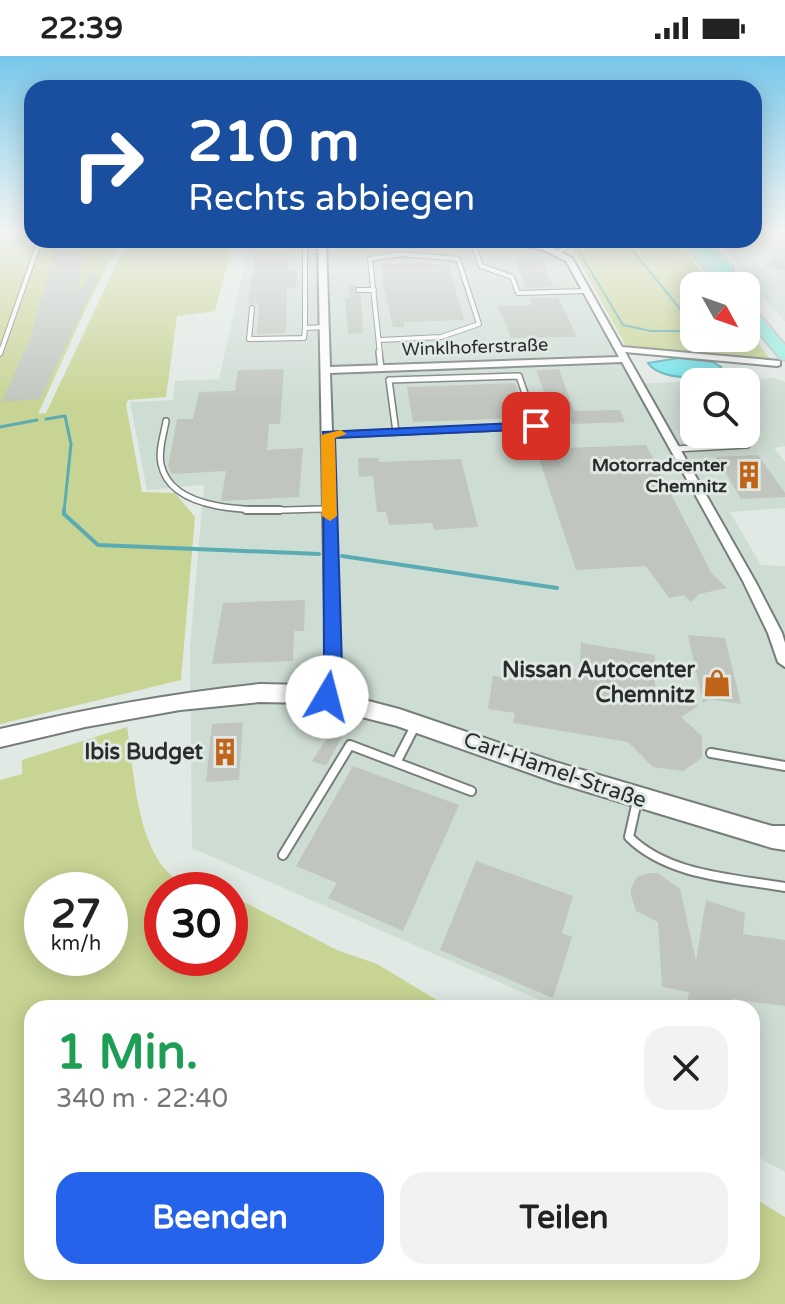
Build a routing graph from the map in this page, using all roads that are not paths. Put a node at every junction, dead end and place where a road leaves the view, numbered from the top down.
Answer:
1 (23, 287) edge
2 (305, 287) edge
3 (324, 287) edge
4 (468, 287) edge
5 (516, 287) edge
6 (584, 287) edge
7 (358, 290) dead end
8 (374, 290) joint
9 (586, 291) junction
10 (252, 308) dead end
11 (760, 309) edge
12 (325, 327) junction
13 (305, 328) junction
14 (760, 328) edge
15 (785, 338) edge
16 (380, 340) junction
17 (0, 354) edge
18 (621, 354) junction
19 (781, 359) edge
20 (381, 368) junction
21 (327, 370) junction
22 (166, 421) dead end
23 (396, 432) junction
24 (328, 435) junction
25 (693, 448) edge
26 (675, 449) junction
27 (330, 509) junction
28 (785, 662) edge
29 (327, 697) junction
30 (416, 723) junction
31 (0, 738) edge
32 (711, 753) dead end
33 (397, 761) junction
34 (785, 766) edge
35 (471, 791) dead end
36 (638, 799) junction
37 (785, 838) edge
38 (283, 855) dead end
39 (785, 887) edge

1 - 17 lane
2 - 13 lane
3 - 12 street
4 - 16 lane
5 - 9 lane
6 - 9 street
7 - 8 lane
8 - 16 lane
9 - 18 street
10 - 13 lane
11 - 15 main road
12 - 13 lane
12 - 21 street
14 - 19 main road
16 - 20 lane
18 - 19 street, Winklhoferstraße
18 - 20 street, Winklhoferstraße
18 - 26 street
20 - 21 street, Winklhoferstraße
21 - 24 street
22 - 27 lane
23 - 23 lane
23 - 24 lane
24 - 27 street
25 - 26 lane
26 - 28 street
27 - 29 street
29 - 30 main road, Carl-Hamel-Straße
29 - 31 main road, Carl-Hamel-Straße
30 - 33 lane
30 - 36 main road, Carl-Hamel-Straße
32 - 34 lane
33 - 35 lane
33 - 38 lane
36 - 37 main road, Carl-Hamel-Straße
36 - 39 lane

